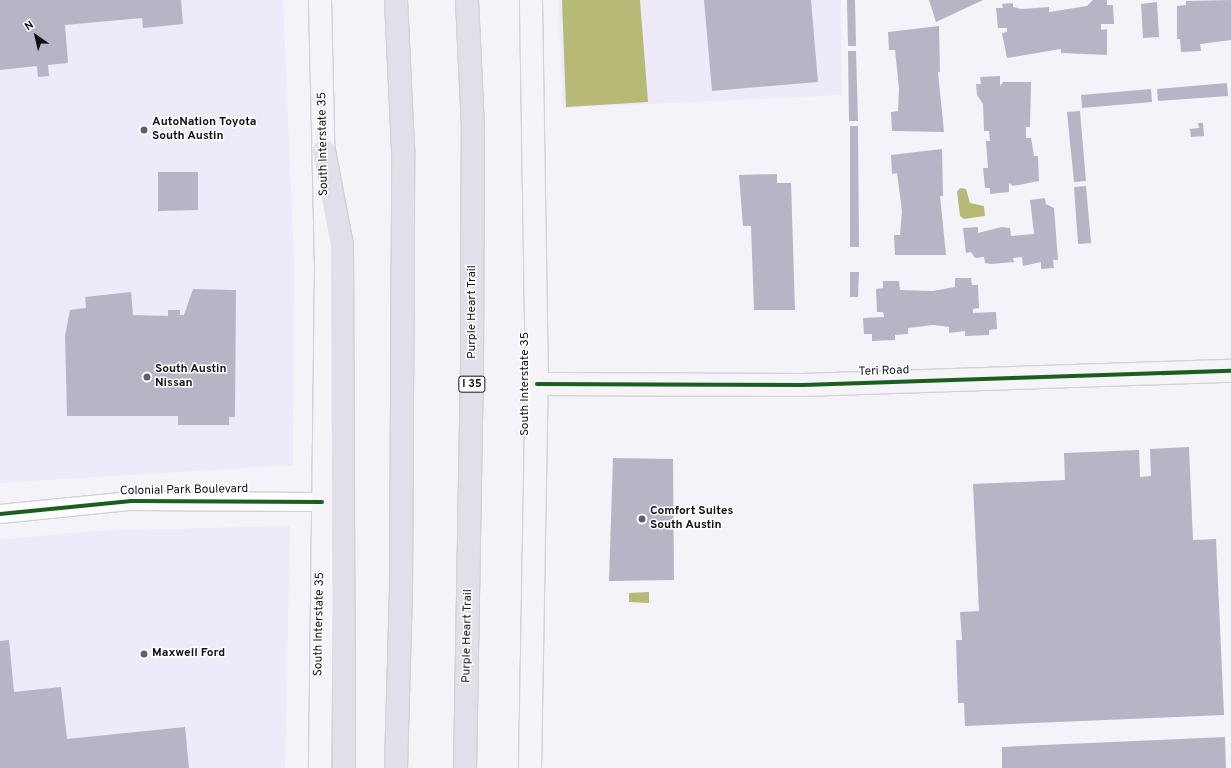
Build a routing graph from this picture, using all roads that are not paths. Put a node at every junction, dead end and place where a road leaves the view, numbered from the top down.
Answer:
1 (320, 0) edge
2 (396, 0) edge
3 (467, 0) edge
4 (531, 0) edge
5 (324, 151) junction
6 (1231, 371) edge
7 (537, 384) junction
8 (322, 502) junction
9 (0, 514) edge
10 (320, 768) edge
11 (344, 768) edge
12 (396, 768) edge
13 (464, 768) edge
14 (530, 768) edge

1 - 5 main road, South Interstate 35
2 - 12 highway
3 - 13 highway, Purple Heart Trail / I 35
4 - 7 main road, South Interstate 35
5 - 8 main road, South Interstate 35
5 - 11 highway
6 - 7 main road, Teri Road
7 - 14 main road, South Interstate 35
8 - 9 street, Colonial Park Boulevard
8 - 10 main road, South Interstate 35

